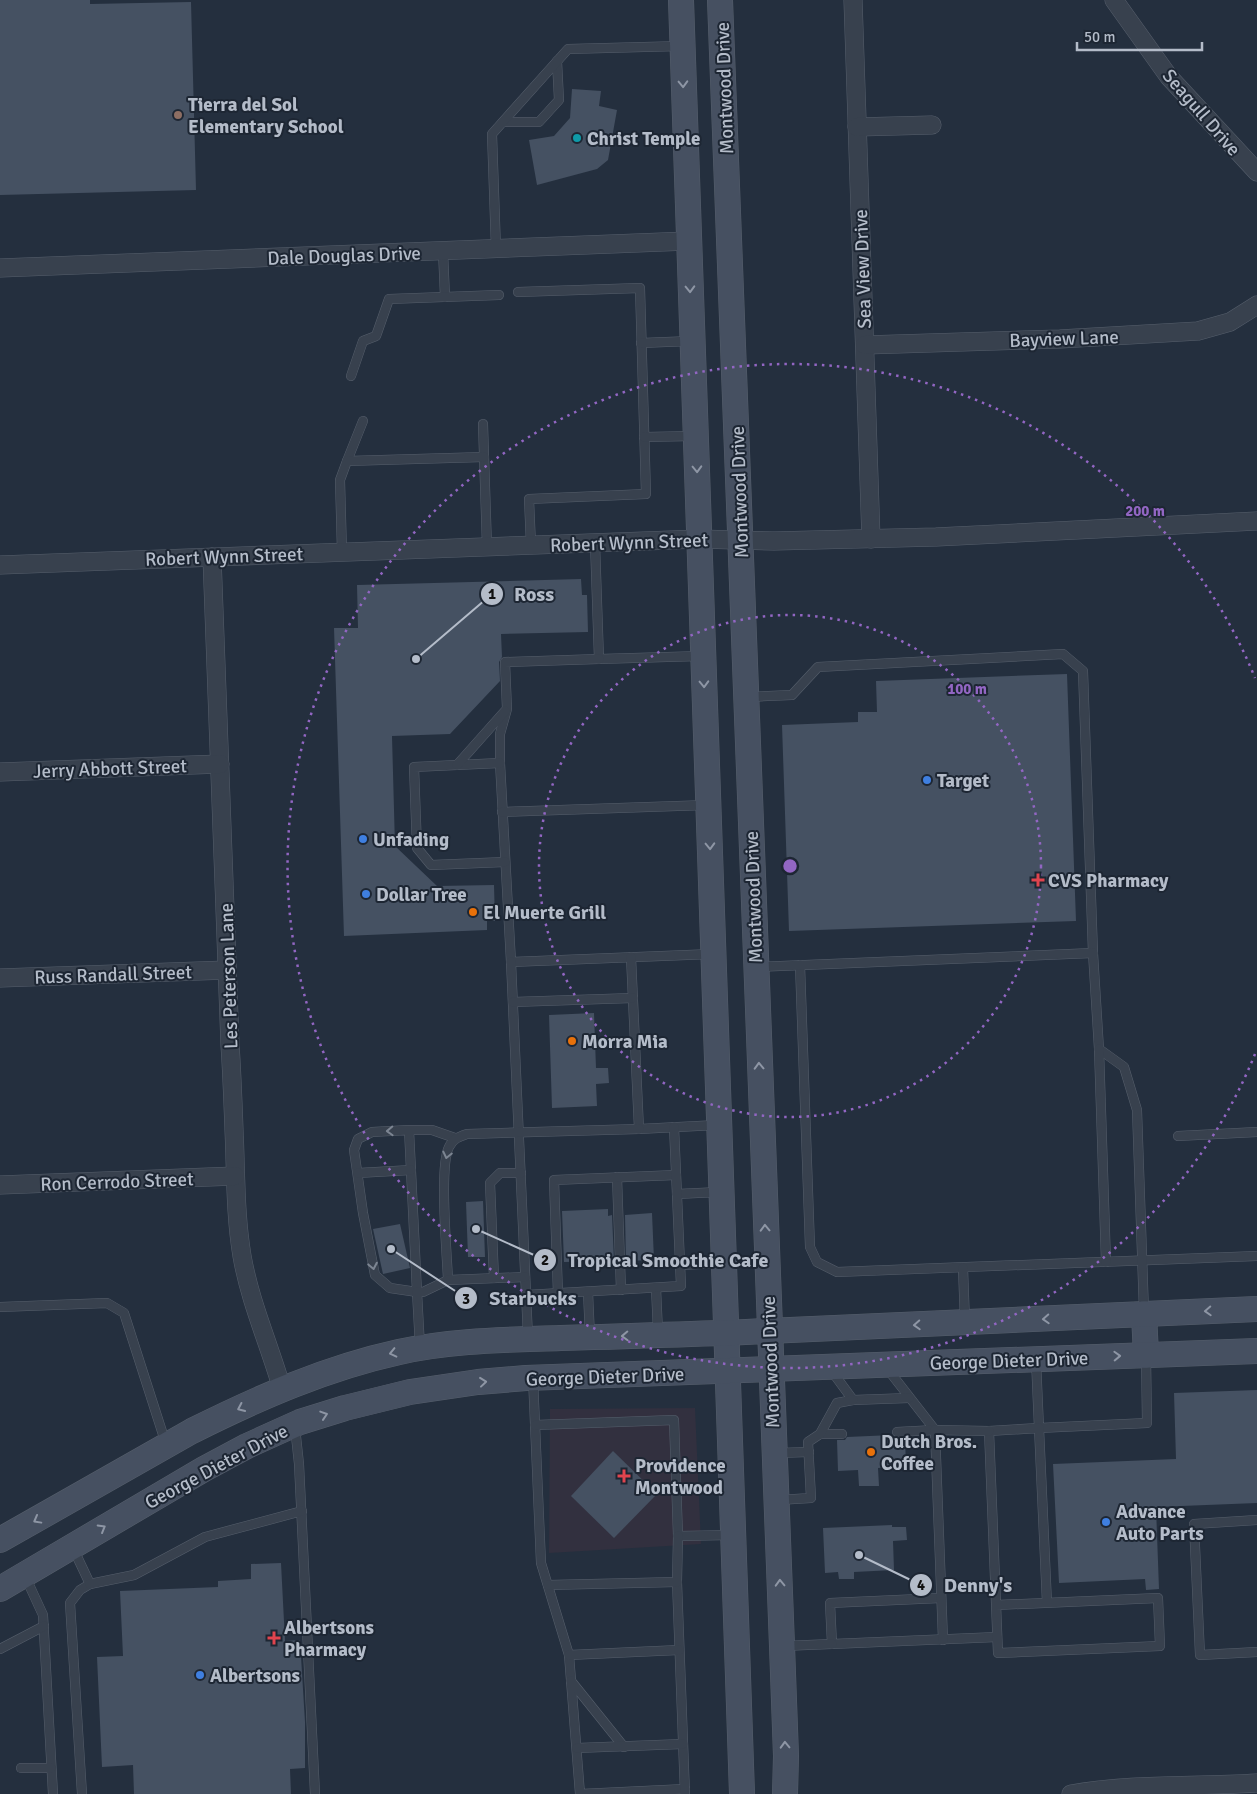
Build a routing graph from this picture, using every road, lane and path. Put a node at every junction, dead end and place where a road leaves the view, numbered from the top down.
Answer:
1 (681, 0) edge
2 (720, 0) edge
3 (853, 0) edge
4 (1114, 0) edge
5 (682, 46) junction
6 (557, 61) junction
7 (503, 122) junction
8 (932, 125) dead end
9 (858, 127) junction
10 (1257, 172) edge
11 (688, 241) junction
12 (496, 248) junction
13 (443, 251) junction
14 (0, 268) edge
15 (518, 292) dead end
16 (499, 295) dead end
17 (445, 297) junction
18 (1257, 305) edge
19 (692, 341) junction
20 (642, 343) junction
21 (864, 345) junction
22 (351, 376) dead end
23 (363, 421) dead end
24 (483, 424) dead end
25 (695, 436) junction
26 (644, 437) junction
27 (484, 457) junction
28 (347, 461) junction
29 (1257, 522) edge
30 (699, 539) junction
31 (871, 539) junction
32 (741, 541) junction
33 (595, 543) junction
34 (531, 545) junction
35 (487, 547) junction
36 (342, 552) junction
37 (212, 557) junction
38 (0, 565) edge
39 (703, 656) junction
40 (599, 658) junction
41 (746, 697) junction
42 (507, 709) junction
43 (500, 763) junction
44 (220, 764) junction
45 (457, 765) junction
46 (0, 772) edge
47 (709, 805) junction
48 (502, 812) junction
49 (505, 862) junction
50 (1093, 953) junction
51 (631, 957) junction
52 (714, 961) junction
53 (511, 962) junction
54 (800, 965) junction
55 (755, 967) junction
56 (227, 970) junction
57 (0, 978) edge
58 (633, 998) junction
59 (513, 1002) junction
60 (1099, 1049) junction
61 (719, 1125) junction
62 (674, 1127) junction
63 (639, 1128) junction
64 (409, 1130) junction
65 (519, 1132) junction
66 (1257, 1132) edge
67 (1178, 1136) dead end
68 (455, 1138) junction
69 (411, 1170) junction
70 (358, 1173) junction
71 (521, 1173) junction
72 (676, 1175) junction
73 (235, 1176) junction
74 (617, 1177) junction
75 (0, 1185) edge
76 (722, 1192) junction
77 (677, 1194) junction
78 (1257, 1256) edge
79 (1142, 1260) junction
80 (1106, 1262) junction
81 (724, 1263) junction
82 (680, 1265) junction
83 (963, 1268) junction
84 (525, 1277) junction
85 (494, 1278) junction
86 (448, 1280) junction
87 (656, 1288) junction
88 (621, 1290) junction
89 (416, 1292) junction
90 (588, 1292) junction
91 (558, 1294) junction
92 (526, 1295) junction
93 (0, 1307) edge
94 (1257, 1309) edge
95 (1144, 1314) junction
96 (966, 1322) junction
97 (769, 1331) junction
98 (726, 1333) junction
99 (658, 1335) junction
100 (590, 1337) junction
101 (528, 1339) junction
102 (420, 1348) junction
103 (1257, 1350) edge
104 (1146, 1355) junction
105 (1036, 1360) junction
106 (884, 1365) junction
107 (829, 1367) junction
108 (771, 1369) junction
109 (727, 1370) junction
110 (533, 1378) junction
111 (282, 1389) junction
112 (909, 1398) junction
113 (853, 1400) junction
114 (294, 1425) junction
115 (535, 1426) junction
116 (1039, 1428) junction
117 (935, 1430) junction
118 (989, 1431) junction
119 (898, 1432) dead end
120 (820, 1434) junction
121 (842, 1434) dead end
122 (166, 1447) junction
123 (809, 1452) junction
124 (774, 1453) junction
125 (776, 1500) junction
126 (302, 1511) junction
127 (1257, 1520) edge
128 (733, 1535) junction
129 (678, 1536) junction
130 (0, 1540) edge
131 (72, 1546) junction
132 (24, 1574) junction
133 (677, 1582) junction
134 (90, 1584) junction
135 (548, 1585) junction
136 (0, 1588) edge
137 (941, 1598) junction
138 (1046, 1603) junction
139 (996, 1605) junction
140 (44, 1626) junction
141 (997, 1637) junction
142 (943, 1640) junction
143 (832, 1644) junction
144 (782, 1646) junction
145 (0, 1649) edge
146 (679, 1650) junction
147 (1257, 1652) edge
148 (569, 1655) junction
149 (571, 1681) junction
150 (683, 1744) junction
151 (624, 1746) junction
152 (577, 1748) junction
153 (20, 1768) dead end
154 (51, 1768) junction
155 (1249, 1787) edge
156 (685, 1792) edge
157 (53, 1794) edge
158 (82, 1794) edge
159 (315, 1794) edge
160 (742, 1794) edge
161 (785, 1794) edge
162 (1071, 1794) edge

1 - 5 main road
2 - 32 main road, Montwood Drive
3 - 9 street, Sea View Drive
4 - 10 street, Seagull Drive
5 - 6 lane
5 -> 11 main road
6 - 7 lane
6 - 7 lane
7 - 12 lane
8 - 9 street
9 - 21 street, Sea View Drive
11 - 12 street, Dale Douglas Drive
11 -> 19 main road
12 - 13 street, Dale Douglas Drive
13 - 14 street, Dale Douglas Drive
13 - 17 lane
15 - 20 lane
16 - 17 lane
17 - 22 lane
18 - 21 street, Bayview Lane
19 - 20 lane
19 - 25 main road
20 - 26 lane
21 - 31 street, Sea View Drive
23 - 28 lane
24 - 27 lane
25 - 26 lane
25 -> 30 main road
26 - 34 lane
27 - 28 lane
27 - 35 lane
28 - 36 lane
29 - 31 street, Robert Wynn Street
30 - 32 street, Robert Wynn Street
30 - 33 street, Robert Wynn Street
30 - 39 main road
31 - 32 street, Robert Wynn Street
32 - 41 main road, Montwood Drive
33 - 34 street, Robert Wynn Street
33 - 40 lane
34 - 35 street, Robert Wynn Street
35 - 36 street, Robert Wynn Street
36 - 37 street, Robert Wynn Street
37 - 38 street, Robert Wynn Street
37 - 44 street, Les Peterson Lane
39 - 40 lane
39 -> 47 main road
40 - 42 lane
41 - 50 lane
41 - 55 main road, Montwood Drive
42 - 43 lane
42 - 45 lane
43 - 45 lane
43 - 48 lane
44 - 46 street, Jerry Abbott Street
44 - 56 street, Les Peterson Lane
45 - 49 lane
47 - 48 lane
47 -> 52 main road
48 - 49 lane
49 - 53 lane
50 - 54 lane
50 - 60 lane
51 - 52 lane
51 - 53 lane
51 - 58 lane
52 - 55 main road
52 - 61 main road
53 - 59 lane
54 - 55 lane
54 - 83 lane
97 -> 55 main road, Montwood Drive
56 - 57 street, Russ Randall Street
56 - 73 street, Les Peterson Lane
58 - 59 lane
58 - 63 lane
59 - 65 lane
60 - 79 lane
60 - 80 lane
61 - 62 lane
61 - 76 main road
62 - 63 lane
62 - 72 lane
63 - 65 lane
64 - 68 lane
64 - 69 lane
64 -> 70 lane
65 - 68 lane
65 - 71 lane
66 - 67 lane
68 -> 86 lane
69 - 70 lane
69 - 89 lane
70 -> 89 lane
71 - 84 lane
71 - 85 lane
72 - 74 lane
72 - 77 lane
73 - 75 street, Ron Cerrodo Street
73 - 111 street, Les Peterson Lane
74 - 88 lane
74 - 91 lane
76 - 77 lane
76 - 81 main road
77 - 82 lane
78 - 79 lane
79 - 80 lane
79 - 95 lane
80 - 83 lane
81 - 82 lane
81 - 98 main road
82 - 87 lane
83 - 96 lane
84 - 85 lane
84 - 92 lane
85 - 86 lane
86 - 89 lane
87 - 88 lane
87 - 99 lane
88 - 90 lane
89 - 102 lane
90 - 91 lane
90 - 100 lane
91 - 92 lane
92 - 101 lane
93 - 122 lane
94 -> 95 main road, George Dieter Drive
95 -> 96 main road, George Dieter Drive
95 - 104 main road
96 -> 97 main road, George Dieter Drive
97 - 98 main road, George Dieter Drive
97 - 108 main road, Montwood Drive
98 - 99 main road, George Dieter Drive
98 - 109 main road
99 -> 100 main road, George Dieter Drive
100 - 101 main road, George Dieter Drive
101 - 102 main road, George Dieter Drive
102 -> 111 main road, George Dieter Drive
103 - 104 main road, George Dieter Drive
105 -> 104 main road, George Dieter Drive
104 - 116 lane
105 - 106 main road, George Dieter Drive
105 - 116 lane
106 - 107 main road, George Dieter Drive
106 - 112 lane
107 - 108 main road, George Dieter Drive
107 - 113 lane
108 - 109 main road, George Dieter Drive
108 - 124 main road, Montwood Drive
109 - 110 main road, George Dieter Drive
109 - 128 main road
114 -> 110 main road, George Dieter Drive
110 - 115 lane
111 - 114 main road
111 -> 122 main road, George Dieter Drive
112 - 113 lane
112 - 117 lane
113 - 120 lane
114 - 126 lane
131 -> 114 main road, George Dieter Drive
115 - 129 lane
115 - 135 lane
116 - 118 lane
116 - 138 lane
117 - 118 lane
117 - 119 lane
117 - 137 lane
118 - 139 lane
120 - 121 lane
120 - 123 lane
122 -> 130 main road, George Dieter Drive
123 - 124 lane
123 - 125 lane
124 - 125 main road, Montwood Drive
144 -> 125 main road, Montwood Drive
126 - 134 lane
126 - 159 lane
127 - 147 lane
128 - 129 lane
128 - 160 main road
129 - 133 lane
131 - 132 main road, George Dieter Drive
131 - 134 lane
132 - 136 main road, George Dieter Drive
132 - 140 lane
133 - 135 lane
133 - 146 lane
134 - 158 lane
135 - 148 lane
137 - 142 lane
137 - 143 lane
138 - 139 lane
138 - 141 lane
139 - 141 lane
140 - 145 lane
140 - 154 lane
141 - 142 lane
142 - 143 lane
143 - 144 lane
161 -> 144 main road, Montwood Drive
146 - 148 lane
146 - 150 lane
148 - 149 lane
149 - 151 lane
149 - 152 lane
150 - 151 lane
150 - 156 lane
151 - 152 lane
152 - 156 lane
153 - 154 lane
154 - 157 lane
155 - 162 street

